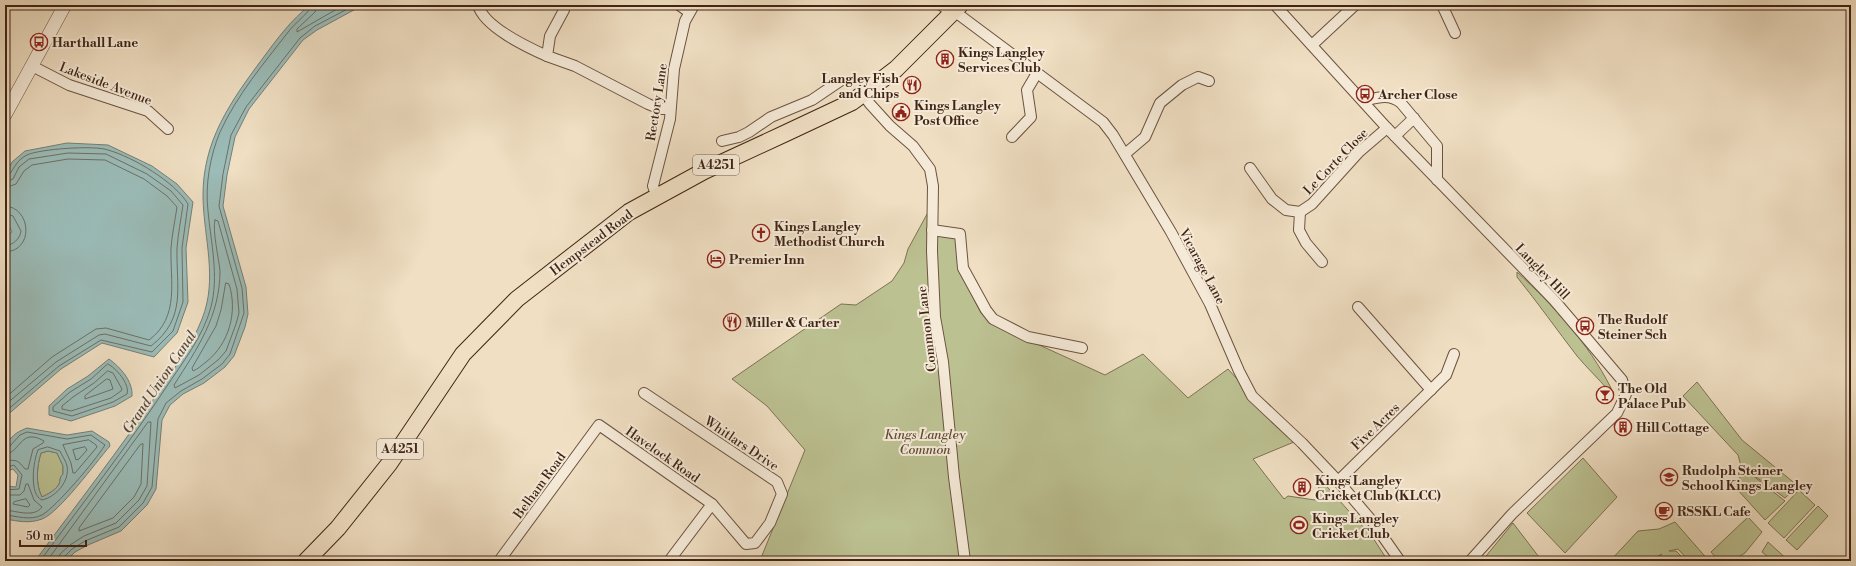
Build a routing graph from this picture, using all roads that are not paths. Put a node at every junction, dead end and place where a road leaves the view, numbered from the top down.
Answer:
1 (65, 5) edge
2 (478, 5) edge
3 (679, 5) edge
4 (1275, 5) edge
5 (1355, 5) edge
6 (1442, 5) edge
7 (692, 8) edge
8 (952, 9) edge
9 (564, 10) dead end
10 (1454, 33) dead end
11 (1312, 45) junction
12 (547, 56) junction
13 (32, 66) junction
14 (1037, 73) junction
15 (840, 81) dead end
16 (1209, 81) dead end
17 (864, 94) junction
18 (1363, 101) junction
19 (670, 109) junction
20 (5, 115) edge
21 (778, 115) junction
22 (1414, 118) junction
23 (1387, 128) junction
24 (168, 129) dead end
25 (786, 133) junction
26 (1395, 136) junction
27 (1012, 137) dead end
28 (722, 141) dead end
29 (1125, 154) junction
30 (1250, 168) dead end
31 (1437, 180) junction
32 (657, 197) junction
33 (1300, 212) junction
34 (932, 230) junction
35 (1322, 262) dead end
36 (1358, 307) dead end
37 (1082, 348) dead end
38 (1454, 354) dead end
39 (1431, 390) junction
40 (644, 393) dead end
41 (599, 425) joint
42 (1338, 481) junction
43 (712, 504) junction
44 (306, 561) edge
45 (499, 561) edge
46 (669, 561) edge
47 (965, 561) edge
48 (1400, 561) edge
49 (1470, 561) edge

1 - 13 street
2 - 12 street
3 - 7 street
4 - 11 street, Langley Hill
5 - 11 street
6 - 10 street
7 - 19 street, Rectory Lane
8 - 14 street, Vicarage Lane
8 - 17 main road, Hempstead Road / A4251
9 - 12 street
11 - 18 street, Langley Hill
12 - 19 street
13 - 20 street
13 - 24 street, Lakeside Avenue
14 - 27 street
14 - 29 street, Vicarage Lane
15 - 21 street
16 - 29 street
17 - 25 main road, Hempstead Road / A4251
17 - 34 street, Common Lane
18 - 22 street
18 - 23 street, Langley Hill
19 - 32 street, Rectory Lane
21 - 25 street
21 - 28 street
22 - 26 street
22 - 31 street
23 - 26 street, Langley Hill
23 - 33 street, Le Corte Close
25 - 32 main road, Hempstead Road / A4251
26 - 31 street, Langley Hill
29 - 42 street, Vicarage Lane
30 - 33 street, Le Corte Close
31 - 49 street, Langley Hill
32 - 44 main road, Hempstead Road / A4251
33 - 35 street
34 - 37 street
34 - 47 street, Common Lane
36 - 39 street
38 - 39 street, Five Acres
39 - 42 street, Five Acres
40 - 43 street, Whitlars Drive
41 - 43 street, Havelock Road
41 - 45 street, Belham Road
42 - 48 street, Vicarage Lane
43 - 46 street

